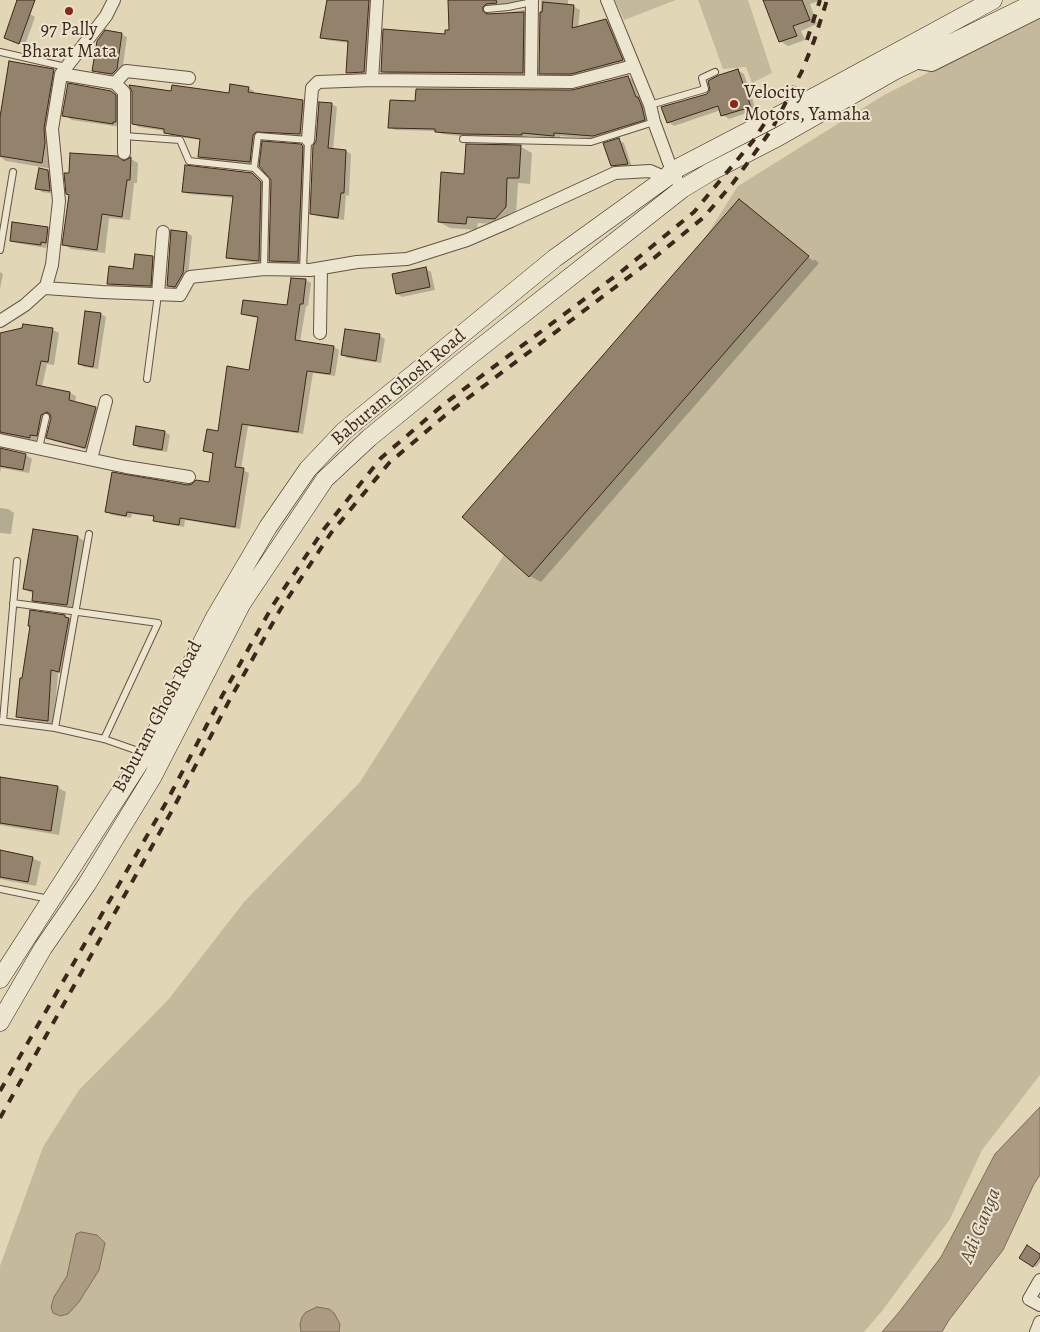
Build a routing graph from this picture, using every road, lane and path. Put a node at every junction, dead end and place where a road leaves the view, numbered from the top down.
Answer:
1 (114, 0) edge
2 (377, 0) edge
3 (607, 0) edge
4 (993, 0) edge
5 (1040, 0) edge
6 (532, 1) edge
7 (487, 9) dead end
8 (1040, 11) edge
9 (0, 52) edge
10 (920, 58) junction
11 (633, 66) junction
12 (63, 70) junction
13 (715, 72) dead end
14 (189, 78) dead end
15 (372, 80) junction
16 (531, 81) junction
17 (115, 83) junction
18 (650, 105) junction
19 (654, 122) junction
20 (124, 136) junction
21 (463, 139) dead end
22 (308, 140) junction
23 (124, 153) dead end
24 (254, 168) junction
25 (13, 172) dead end
26 (669, 175) junction
27 (682, 189) junction
28 (163, 232) dead end
29 (0, 250) edge
30 (264, 268) junction
31 (321, 268) junction
32 (303, 270) junction
33 (45, 288) junction
34 (158, 294) junction
35 (0, 321) edge
36 (320, 333) dead end
37 (147, 379) dead end
38 (106, 401) dead end
39 (46, 417) dead end
40 (0, 440) edge
41 (39, 448) junction
42 (91, 460) junction
43 (188, 477) dead end
44 (89, 534) dead end
45 (17, 561) dead end
46 (13, 603) junction
47 (75, 612) junction
48 (1, 721) edge
49 (55, 728) junction
50 (104, 739) junction
51 (145, 754) junction
52 (0, 890) edge
53 (51, 900) junction
54 (0, 979) edge
55 (0, 1022) edge
56 (1040, 1280) edge
57 (1040, 1305) edge
58 (1040, 1322) edge
59 (1036, 1332) edge

1 - 12 street
2 - 15 street
3 - 11 street
4 - 26 main road, Baburam Ghosh Road
5 - 10 main road, Baburam Ghosh Road
6 - 7 lane
6 - 16 street
8 - 10 street
9 - 12 lane
10 - 27 main road, Baburam Ghosh Road
11 - 16 street
11 - 18 street
12 - 17 street
12 - 33 street
13 - 18 lane
14 - 17 street
15 - 16 street
15 - 22 street
17 - 20 street
18 - 19 street
19 - 21 lane
19 - 26 street
20 - 23 street
20 - 24 lane
22 - 24 lane
22 - 32 lane
24 - 30 lane
25 - 29 lane
26 - 27 street
26 - 31 street
26 - 51 main road, Baburam Ghosh Road
27 - 55 main road, Baburam Ghosh Road
28 - 34 street
30 - 32 street
30 - 34 street
31 - 32 street
31 - 36 street
33 - 34 street
33 - 35 street
34 - 37 lane
38 - 42 street
39 - 41 lane
40 - 41 street
41 - 42 street
42 - 43 street
44 - 47 lane
45 - 46 lane
46 - 47 lane
46 - 48 lane
47 - 49 lane
47 - 50 lane
48 - 49 lane
49 - 50 lane
50 - 51 lane
51 - 53 main road, Baburam Ghosh Road
52 - 53 lane
53 - 54 main road, Baburam Ghosh Road
56 - 57 street
58 - 59 street

